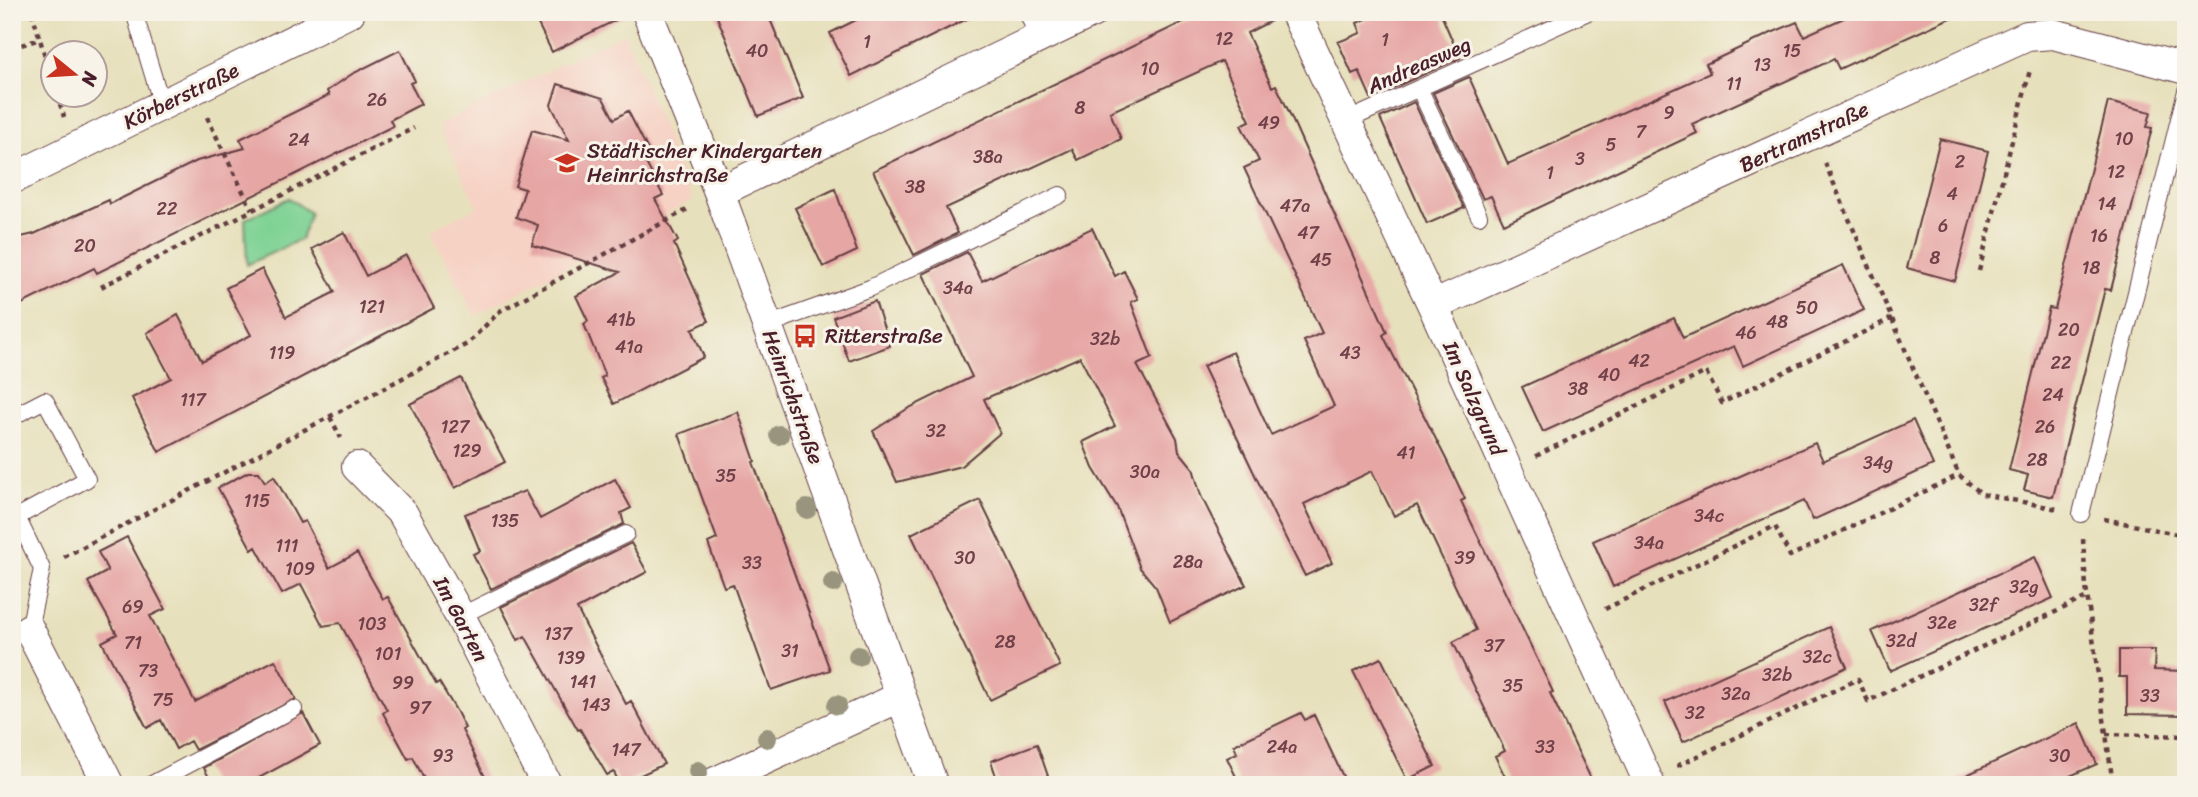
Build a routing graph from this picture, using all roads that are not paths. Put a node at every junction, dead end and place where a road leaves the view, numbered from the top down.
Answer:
1 (134, 12) edge
2 (350, 12) edge
3 (648, 12) edge
4 (1093, 12) edge
5 (1295, 12) edge
6 (1588, 12) edge
7 (1044, 23) edge
8 (2186, 69) edge
9 (1419, 89) junction
10 (2186, 91) edge
11 (163, 105) junction
12 (1345, 122) junction
13 (12, 179) edge
14 (719, 192) junction
15 (1060, 195) dead end
16 (1479, 216) dead end
17 (1433, 306) junction
18 (767, 325) junction
19 (12, 417) edge
20 (357, 467) dead end
21 (2081, 514) road end
22 (626, 534) dead end
23 (460, 616) junction
24 (29, 629) joint
25 (900, 697) junction
26 (294, 709) dead end
27 (1648, 782) edge
28 (109, 785) edge
29 (149, 785) edge
30 (547, 785) edge
31 (709, 785) edge
32 (933, 785) edge

1 - 11 lane
2 - 11 street, Körberstraße
3 - 14 street, Heinrichstraße
4 - 7 street
5 - 12 street, Im Salzgrund
6 - 9 lane, Andreasweg
7 - 14 street
8 - 17 street, Bertramstraße
9 - 12 lane, Andreasweg
9 - 16 lane
10 - 21 lane
11 - 13 street, Körberstraße
12 - 17 street, Im Salzgrund
14 - 18 street, Heinrichstraße
15 - 18 lane
17 - 27 street, Im Salzgrund
18 - 25 street, Heinrichstraße
19 - 24 lane
20 - 23 street, Im Garten
22 - 23 lane
23 - 30 street, Im Garten
24 - 28 street
25 - 31 street
25 - 32 street, Heinrichstraße
26 - 29 lane

